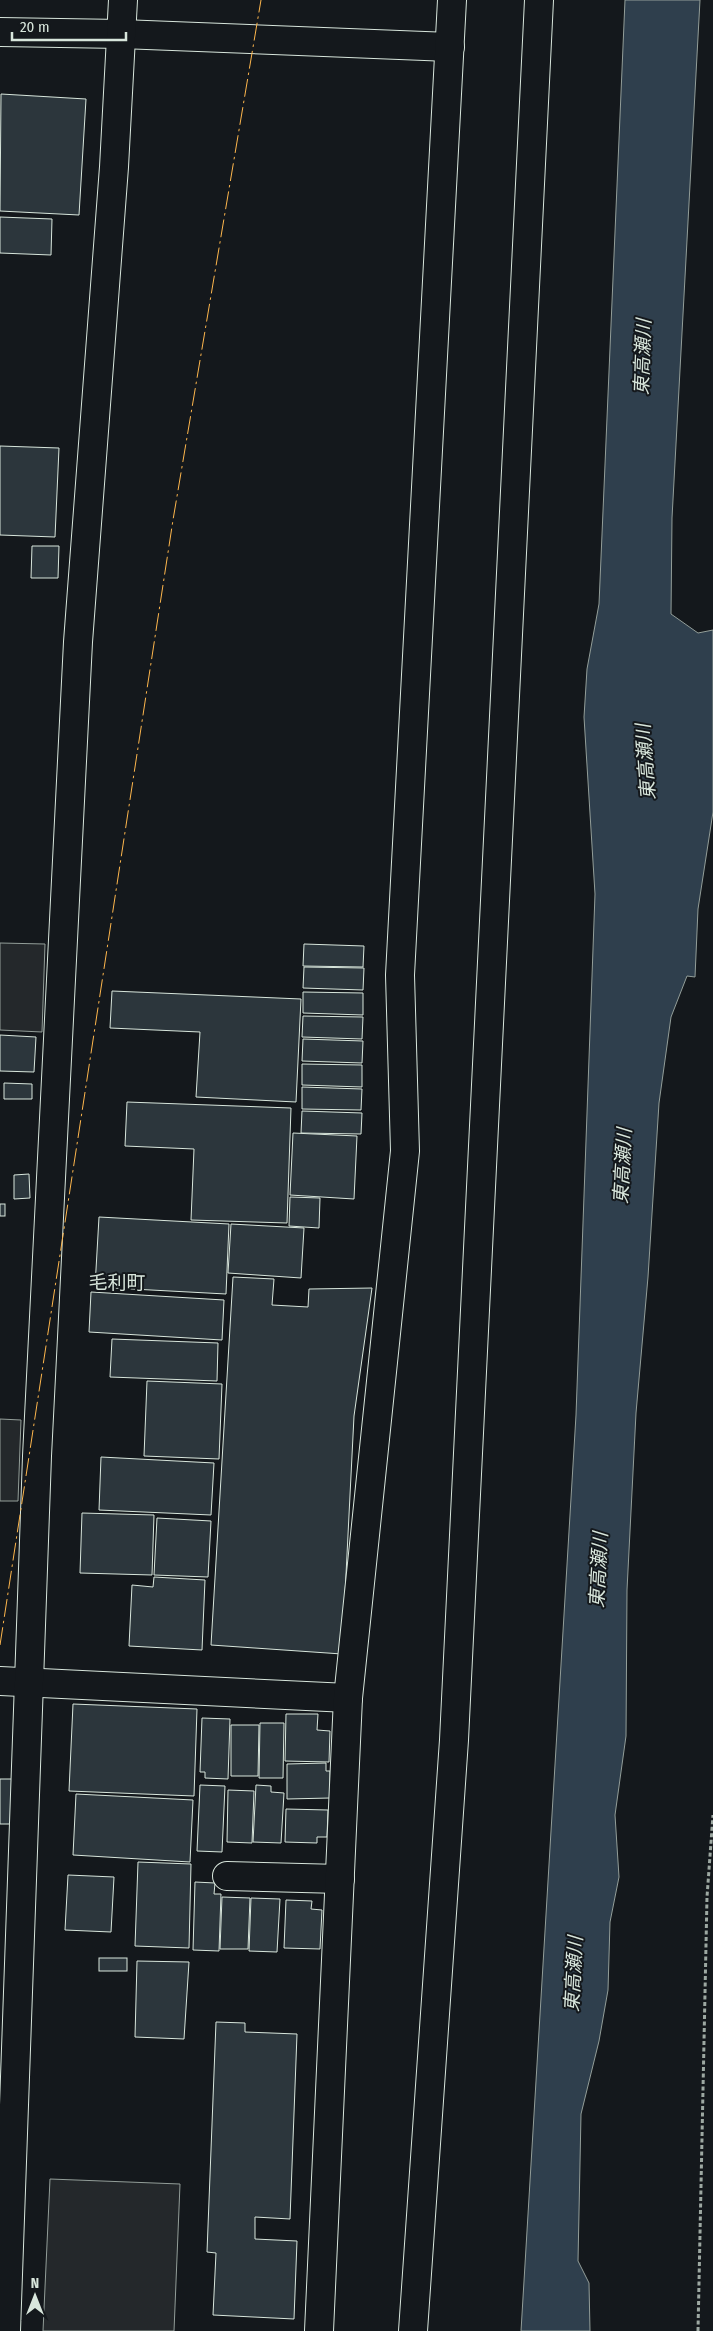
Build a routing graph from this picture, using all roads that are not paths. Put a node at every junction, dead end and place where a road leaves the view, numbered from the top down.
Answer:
1 (123, 0) edge
2 (452, 0) edge
3 (539, 0) edge
4 (0, 32) edge
5 (121, 34) junction
6 (450, 47) junction
7 (0, 1681) edge
8 (29, 1683) junction
9 (348, 1698) junction
10 (227, 1876) dead end
11 (340, 1879) junction
12 (10, 1940) edge
13 (6, 2331) edge
14 (319, 2331) edge
15 (413, 2331) edge

1 - 5 street
2 - 6 street
3 - 15 street
4 - 5 street
5 - 6 street
5 - 8 street
6 - 9 street
7 - 8 street
8 - 9 street
8 - 12 street
9 - 11 street
10 - 11 street
11 - 14 street
12 - 13 street

